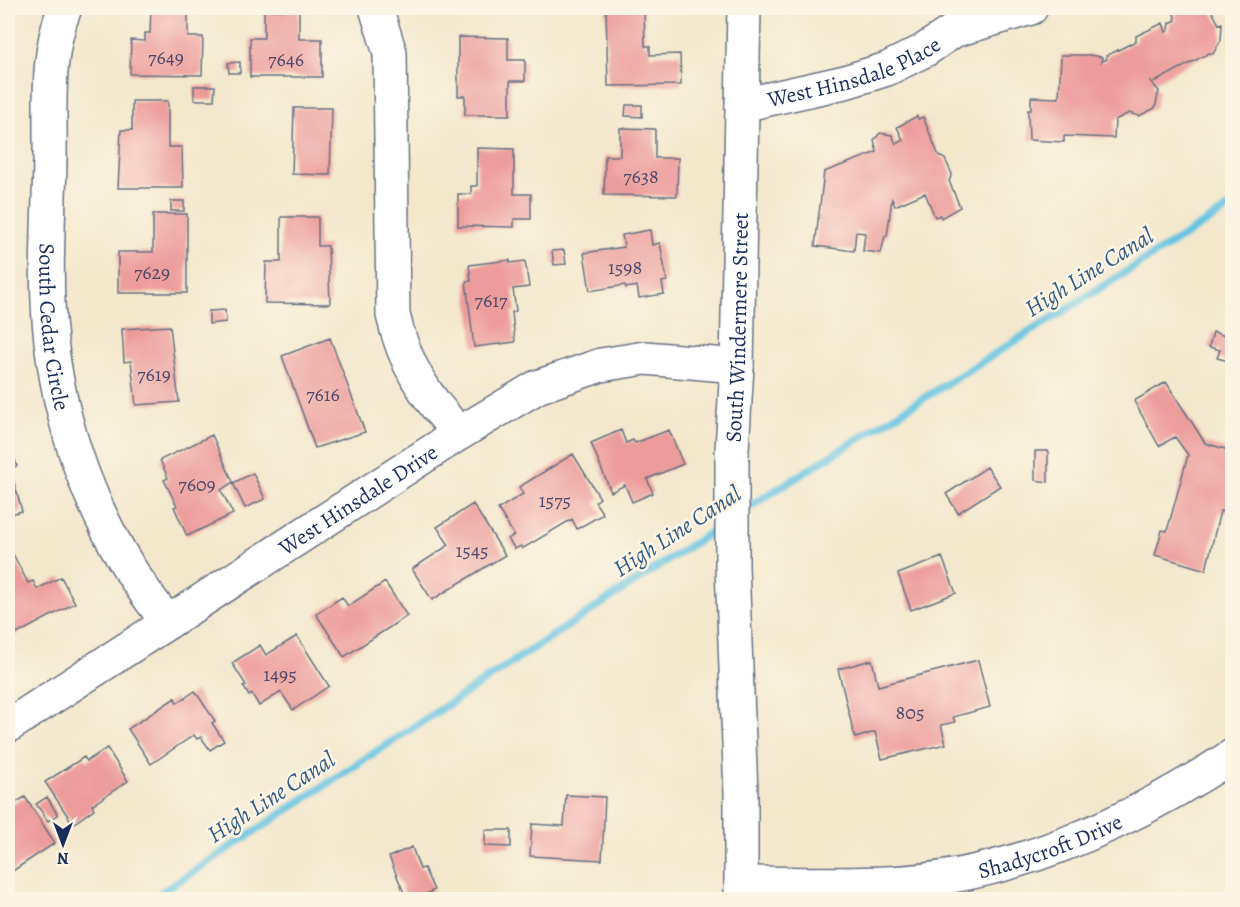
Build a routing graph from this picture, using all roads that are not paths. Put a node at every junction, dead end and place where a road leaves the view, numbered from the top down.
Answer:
1 (65, 8) edge
2 (376, 8) edge
3 (744, 8) edge
4 (1031, 8) edge
5 (742, 105) junction
6 (737, 366) junction
7 (460, 433) junction
8 (168, 622) junction
9 (8, 726) edge
10 (1233, 756) edge
11 (741, 891) edge

1 - 8 street, South Cedar Circle
2 - 7 street
3 - 5 street, South Windermere Street
4 - 5 street, West Hinsdale Place
5 - 6 street, South Windermere Street
6 - 7 street, West Hinsdale Drive
6 - 11 street, South Windermere Street
7 - 8 street, West Hinsdale Drive
8 - 9 street, West Hinsdale Drive
10 - 11 street, Shadycroft Drive

